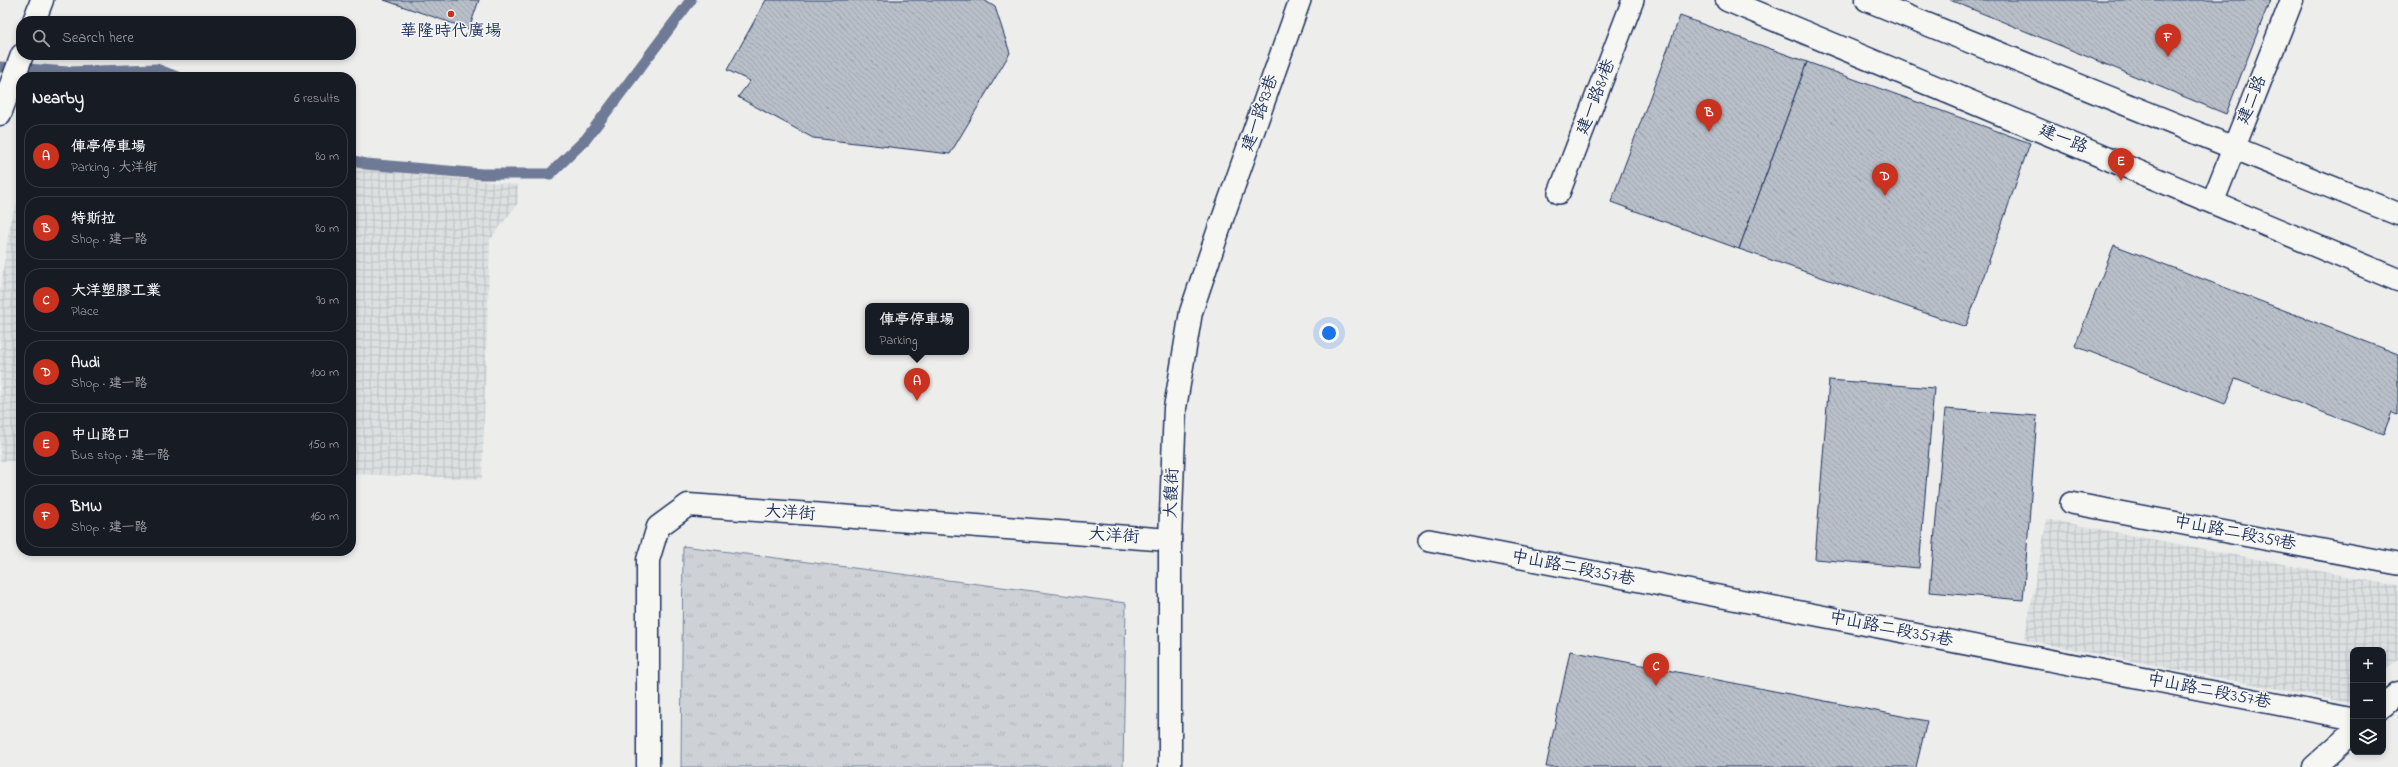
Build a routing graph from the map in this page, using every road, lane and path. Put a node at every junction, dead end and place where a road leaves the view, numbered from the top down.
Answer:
1 (42, 0) edge
2 (1300, 0) edge
3 (1633, 0) edge
4 (1727, 0) edge
5 (1867, 0) edge
6 (2292, 0) edge
7 (36, 16) edge
8 (20, 60) edge
9 (0, 114) edge
10 (2233, 147) junction
11 (1559, 193) dead end
12 (2213, 201) junction
13 (2398, 214) edge
14 (1220, 226) joint
15 (2398, 280) edge
16 (2071, 503) dead end
17 (1170, 540) junction
18 (1429, 540) dead end
19 (2398, 564) edge
20 (2398, 693) edge
21 (2386, 703) edge
22 (2350, 718) edge
23 (2350, 735) edge
24 (648, 767) edge
25 (1170, 767) edge
26 (2314, 767) edge

1 - 7 street
2 - 14 lane, 建一路93巷
3 - 11 lane, 建一路81巷
4 - 12 street, 建一路
5 - 10 street
6 - 10 street, 建二路
8 - 9 street
10 - 12 street, 建二路
10 - 13 street
12 - 15 street, 建一路
14 - 17 street, 大馥街
16 - 19 lane, 中山路二段359巷
17 - 24 street, 大洋街
17 - 25 street, 大馥街
18 - 22 lane, 中山路二段357巷
20 - 21 street
23 - 26 street

